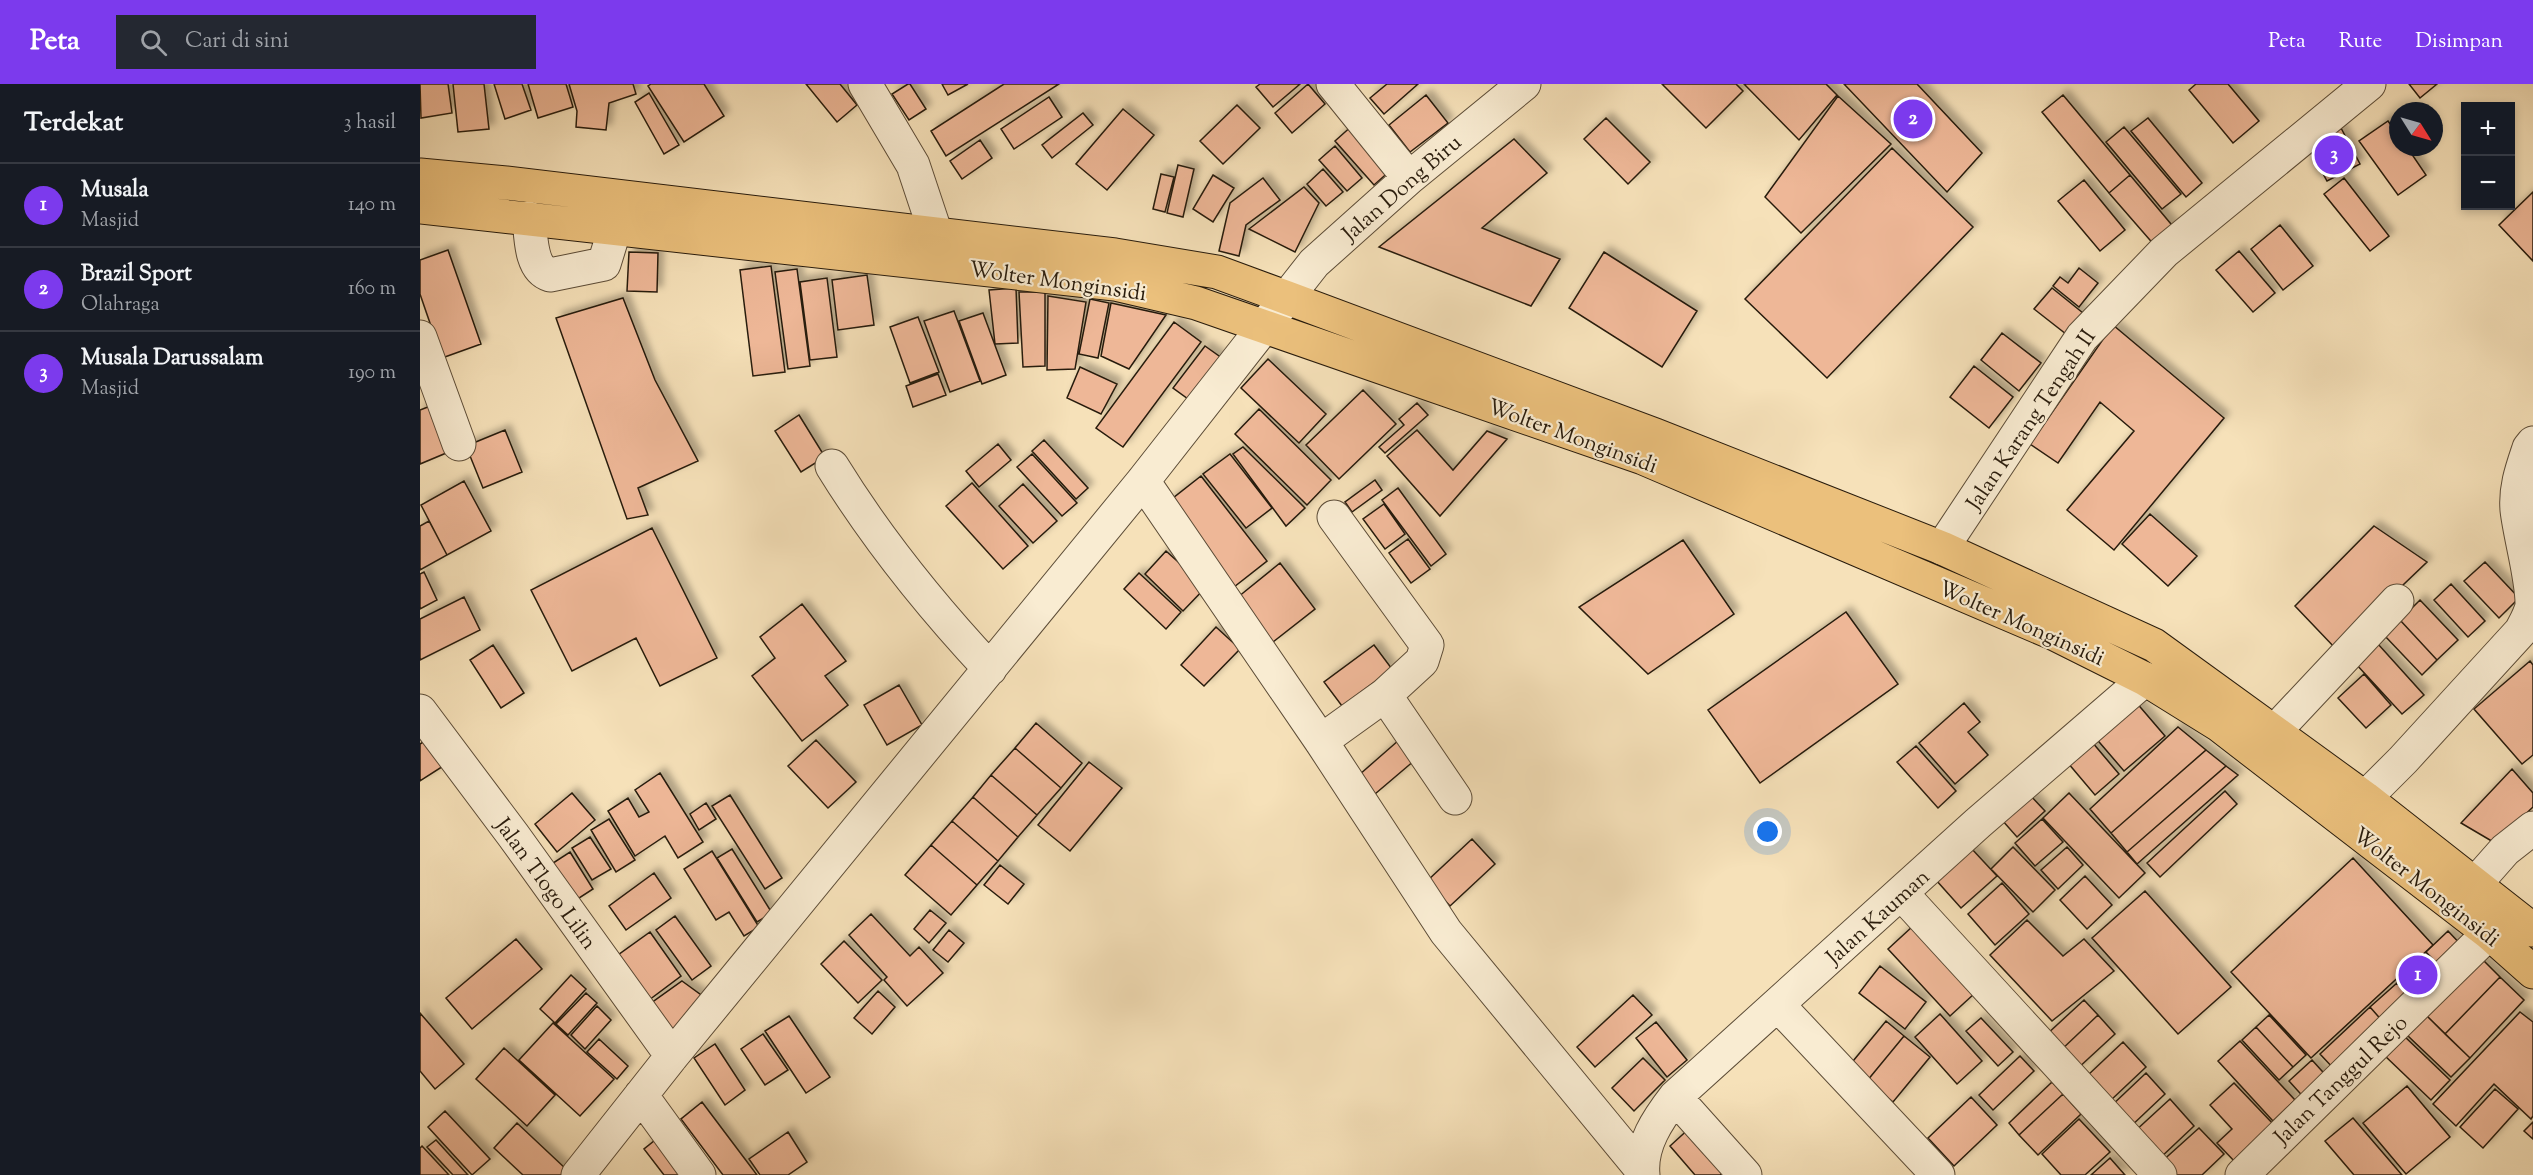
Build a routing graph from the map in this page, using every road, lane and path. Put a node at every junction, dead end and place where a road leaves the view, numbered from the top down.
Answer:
1 (865, 84) edge
2 (1333, 84) edge
3 (1524, 84) edge
4 (2370, 84) edge
5 (1489, 95) edge
6 (420, 175) edge
7 (1409, 178) junction
8 (420, 207) edge
9 (529, 218) junction
10 (615, 228) junction
11 (936, 234) junction
12 (1286, 297) junction
13 (1264, 326) junction
14 (420, 337) edge
15 (2533, 443) edge
16 (459, 444) dead end
17 (832, 466) dead end
18 (1143, 481) junction
19 (1334, 517) dead end
20 (1942, 548) junction
21 (2397, 601) dead end
22 (990, 669) junction
23 (2145, 679) junction
24 (1385, 695) junction
25 (420, 711) edge
26 (2275, 731) junction
27 (1321, 741) junction
28 (1455, 798) dead end
29 (2365, 798) junction
30 (2533, 828) edge
31 (2475, 884) junction
32 (1902, 894) junction
33 (2533, 930) edge
34 (2489, 933) junction
35 (2533, 972) edge
36 (1778, 1005) junction
37 (672, 1056) junction
38 (641, 1095) junction
39 (1676, 1097) junction
40 (1643, 1172) edge
41 (578, 1175) edge
42 (699, 1175) edge
43 (1745, 1175) edge
44 (1938, 1175) edge
45 (2160, 1175) edge
46 (2243, 1175) edge

1 - 11 street
2 - 7 street
3 - 5 street, Jalan Dong Biru
4 - 20 street, Jalan Karang Tengah II
5 - 7 street, Jalan Dong Biru
6 - 11 main road, Wolter Monginsidi
7 - 12 street, Jalan Dong Biru
8 - 9 main road, Wolter Monginsidi
9 - 10 main road, Wolter Monginsidi
9 - 10 street
10 - 13 main road, Wolter Monginsidi
11 - 12 main road, Wolter Monginsidi
12 - 13 street, Jalan Dong Biru
12 - 20 main road, Wolter Monginsidi
13 - 18 street, Jalan Dong Biru
13 - 23 main road, Wolter Monginsidi
14 - 16 street
15 - 29 street
17 - 22 street
18 - 22 street, Jalan Dong Biru
18 - 27 street
19 - 24 street
20 - 26 main road, Wolter Monginsidi
21 - 26 street
22 - 37 street, Jalan Dong Biru
23 - 32 street, Jalan Kauman
23 - 34 main road, Wolter Monginsidi
24 - 27 street
24 - 28 street
25 - 37 street, Jalan Tlogo Lilin
26 - 29 main road, Wolter Monginsidi
27 - 40 street
29 - 31 main road, Wolter Monginsidi
30 - 31 street
31 - 33 main road, Wolter Monginsidi
32 - 36 street, Jalan Kauman
32 - 45 street
34 - 35 main road, Wolter Monginsidi
34 - 46 street, Jalan Tanggul Rejo
36 - 39 street, Jalan Kauman
36 - 44 street
37 - 38 street, Jalan Dong Biru
38 - 41 street, Jalan Dong Biru
38 - 42 street
39 - 40 street, Jalan Kauman
39 - 43 street

